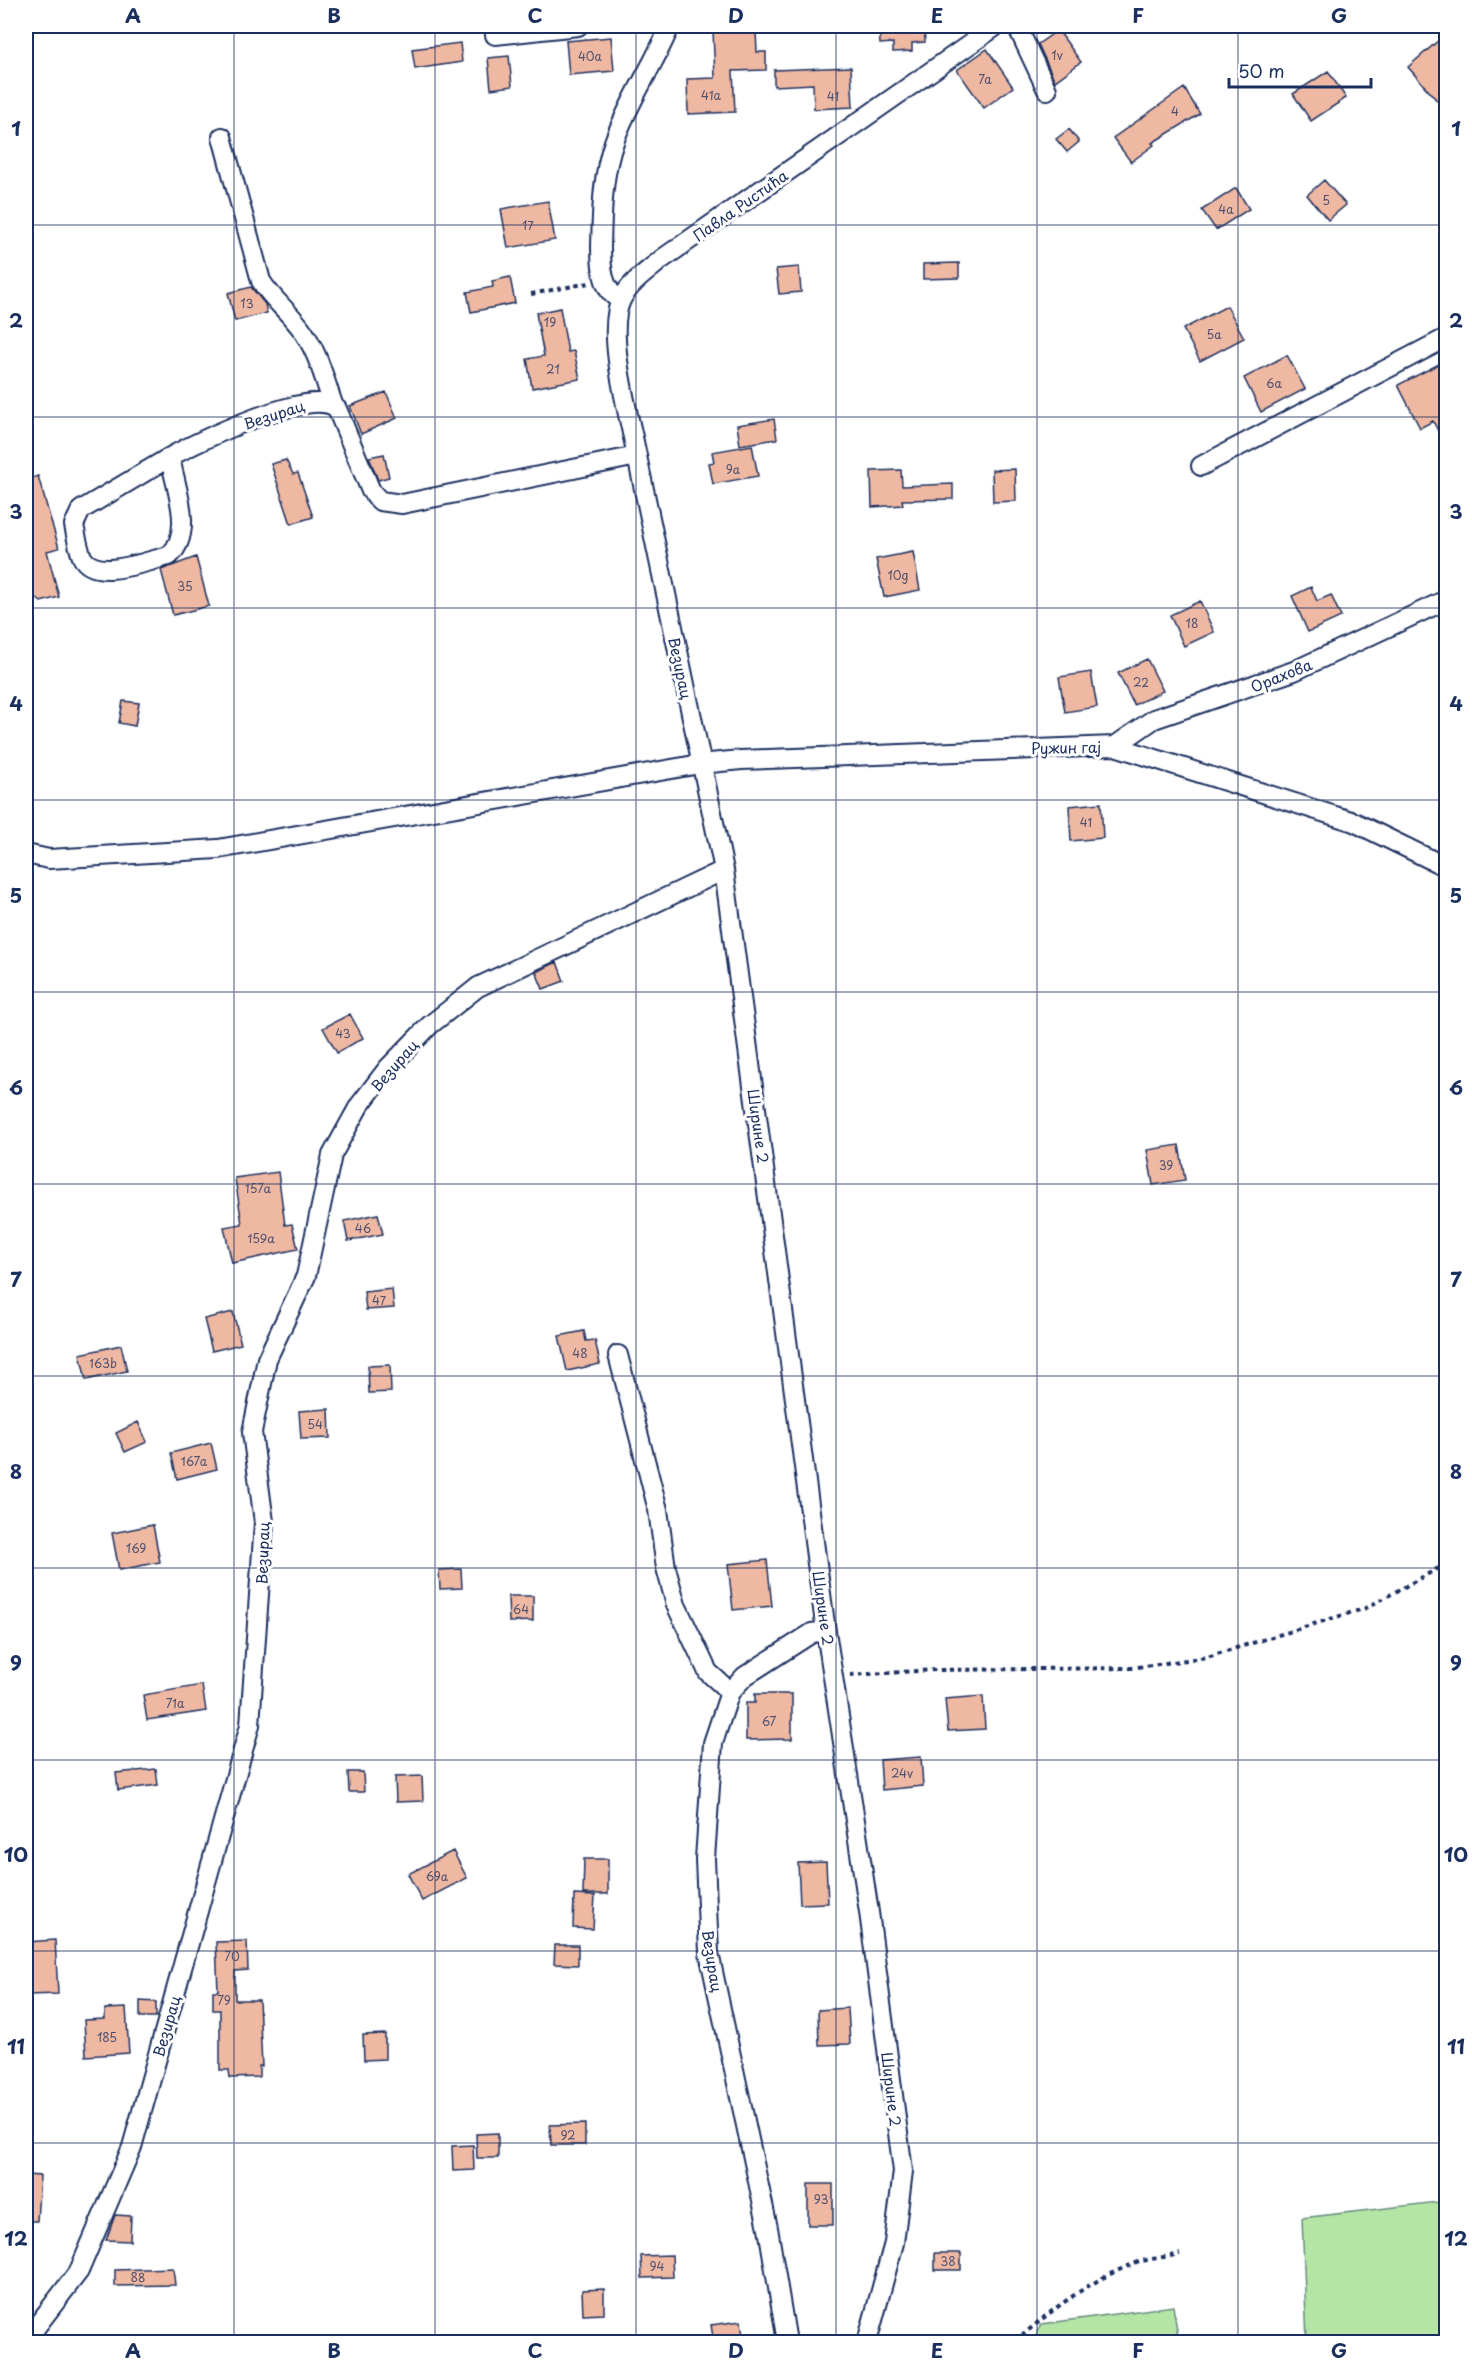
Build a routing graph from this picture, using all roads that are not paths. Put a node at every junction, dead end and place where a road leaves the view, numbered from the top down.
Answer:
1 (578, 26) edge
2 (670, 26) edge
3 (996, 26) edge
4 (1017, 26) edge
5 (495, 35) dead end
6 (1047, 90) dead end
7 (222, 137) dead end
8 (621, 300) junction
9 (1446, 338) edge
10 (333, 404) junction
11 (637, 456) junction
12 (170, 457) junction
13 (1201, 466) dead end
14 (1446, 600) edge
15 (1115, 746) junction
16 (700, 764) junction
17 (26, 855) edge
18 (1446, 867) edge
19 (724, 870) junction
20 (618, 1355) dead end
21 (826, 1631) junction
22 (730, 1692) junction
23 (26, 2340) edge
24 (787, 2343) edge
25 (867, 2343) edge

1 - 5 street
2 - 8 street
3 - 8 street, Павла Ристића
4 - 6 street
7 - 10 street
8 - 11 street, Павла Ристића
9 - 13 street
10 - 11 street
10 - 12 street, Везирац
11 - 16 street, Везирац
12 - 12 street, Везирац
14 - 15 street, Орахова
15 - 16 street, Ружин гај
15 - 18 street, Ружин гај
16 - 17 street, Ружин гај
16 - 19 street, Везирац
19 - 21 street, Ширине 2
19 - 23 street, Везирац
20 - 22 street
21 - 22 street, Везирац
21 - 25 street, Ширине 2
22 - 24 street, Везирац

